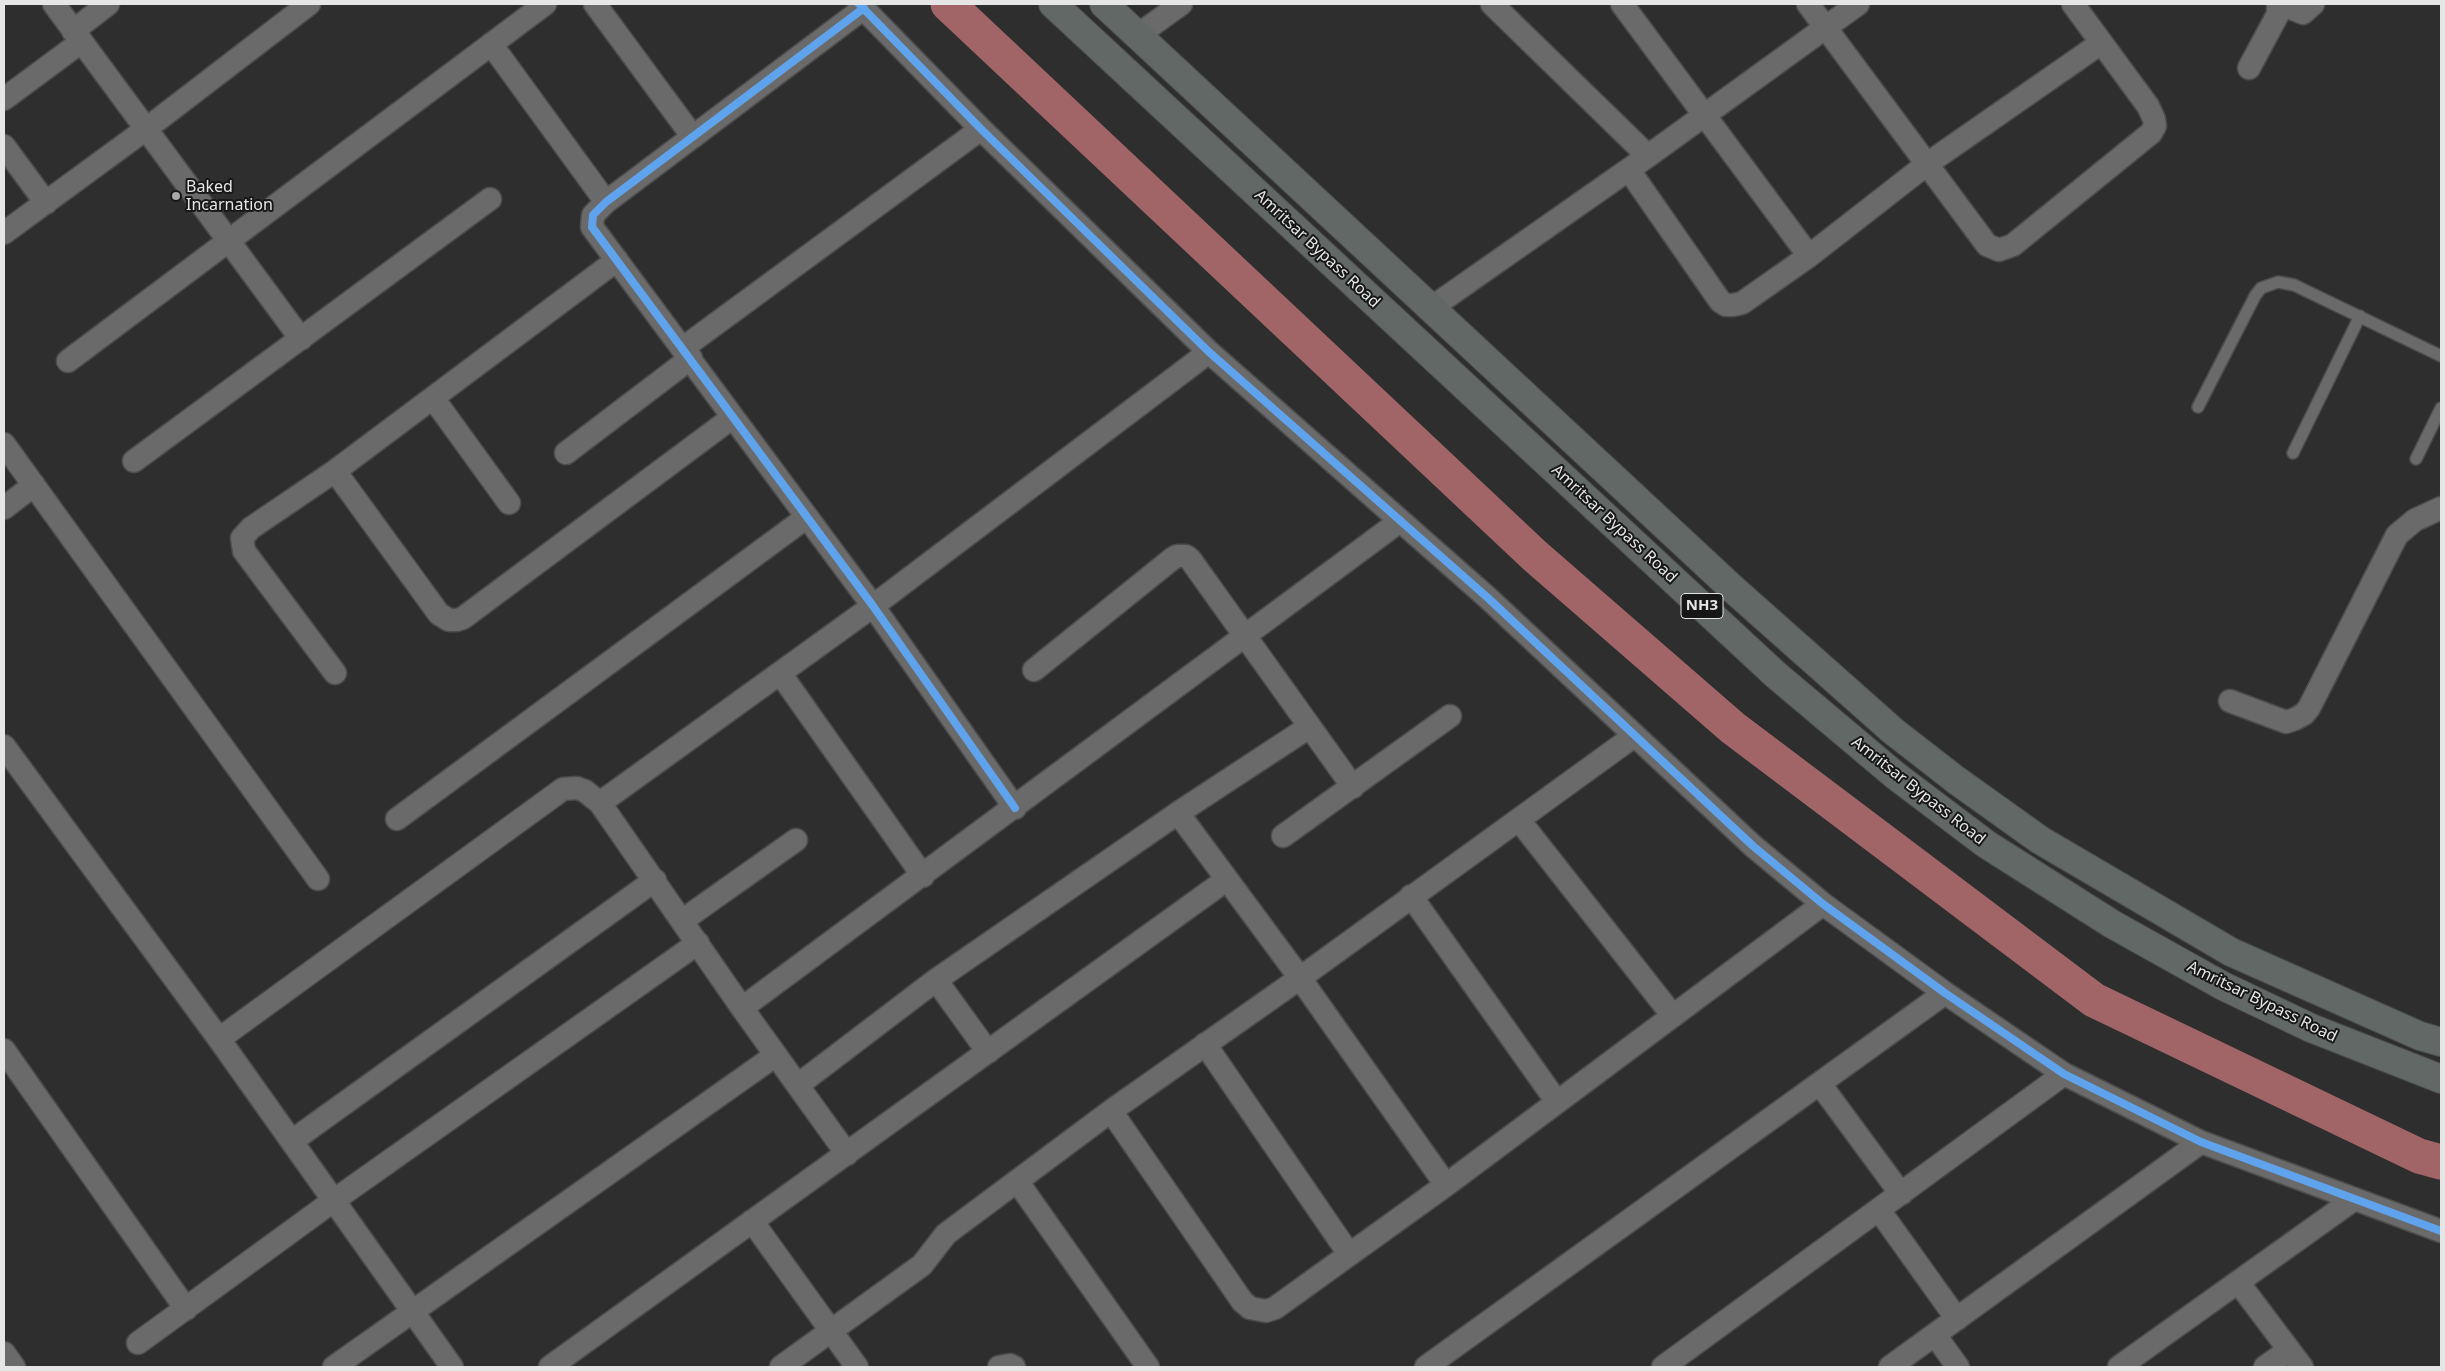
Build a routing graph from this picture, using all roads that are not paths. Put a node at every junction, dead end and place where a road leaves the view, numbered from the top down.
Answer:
1 (54, 4) edge
2 (108, 4) edge
3 (309, 4) edge
4 (545, 4) edge
5 (596, 4) edge
6 (1053, 4) edge
7 (1104, 4) edge
8 (1181, 4) edge
9 (1492, 4) edge
10 (1622, 4) edge
11 (1808, 4) edge
12 (1858, 4) edge
13 (2072, 4) edge
14 (2279, 4) edge
15 (2313, 4) edge
16 (862, 6) edge
17 (1825, 27) junction
18 (1138, 35) junction
19 (78, 36) junction
20 (2101, 42) junction
21 (491, 44) junction
22 (2249, 68) dead end
23 (4, 99) edge
24 (1704, 114) junction
25 (146, 129) junction
26 (981, 129) junction
27 (693, 137) junction
28 (4, 146) edge
29 (1648, 156) junction
30 (1927, 164) junction
31 (1629, 170) junction
32 (490, 198) dead end
33 (606, 202) junction
34 (46, 203) junction
35 (4, 232) edge
36 (228, 242) junction
37 (1809, 256) junction
38 (617, 260) junction
39 (1431, 308) junction
40 (2360, 316) junction
41 (301, 338) junction
42 (1209, 352) junction
43 (687, 353) junction
44 (2441, 356) edge
45 (68, 361) dead end
46 (433, 398) junction
47 (2198, 407) dead end
48 (2441, 408) edge
49 (733, 417) junction
50 (4, 444) edge
51 (566, 453) dead end
52 (2293, 453) dead end
53 (2416, 459) dead end
54 (134, 461) dead end
55 (336, 471) junction
56 (34, 485) junction
57 (509, 503) dead end
58 (4, 508) edge
59 (2441, 508) edge
60 (807, 517) junction
61 (1400, 521) junction
62 (873, 606) junction
63 (1246, 637) junction
64 (1034, 670) dead end
65 (336, 673) dead end
66 (780, 674) junction
67 (2230, 701) dead end
68 (1450, 716) dead end
69 (1309, 727) junction
70 (1634, 736) junction
71 (6, 753) edge
72 (1353, 787) junction
73 (600, 803) junction
74 (1015, 808) junction
75 (1178, 813) junction
76 (397, 819) dead end
77 (1519, 820) junction
78 (1284, 836) dead end
79 (796, 840) dead end
80 (923, 876) junction
81 (318, 879) dead end
82 (654, 880) junction
83 (1226, 880) junction
84 (1411, 896) junction
85 (1823, 904) junction
86 (683, 920) junction
87 (698, 943) junction
88 (1300, 978) junction
89 (936, 980) junction
90 (1945, 993) junction
91 (742, 1008) junction
92 (1673, 1016) junction
93 (219, 1039) junction
94 (2441, 1042) edge
95 (1206, 1044) junction
96 (4, 1050) edge
97 (988, 1052) junction
98 (776, 1055) junction
99 (2064, 1074) junction
100 (2441, 1079) edge
101 (1820, 1084) junction
102 (798, 1085) junction
103 (1557, 1102) junction
104 (1111, 1111) junction
105 (292, 1141) junction
106 (2201, 1142) junction
107 (847, 1154) junction
108 (1017, 1181) junction
109 (1446, 1184) junction
110 (1901, 1194) junction
111 (2353, 1200) junction
112 (334, 1201) junction
113 (1878, 1210) junction
114 (752, 1221) junction
115 (2441, 1231) edge
116 (1349, 1254) junction
117 (2238, 1282) junction
118 (186, 1309) junction
119 (413, 1311) junction
120 (1957, 1319) junction
121 (830, 1332) junction
122 (1935, 1335) junction
123 (138, 1343) dead end
124 (4, 1352) edge
125 (2296, 1359) edge
126 (14, 1367) edge
127 (334, 1367) edge
128 (452, 1367) edge
129 (550, 1367) edge
130 (781, 1367) edge
131 (856, 1367) edge
132 (999, 1367) edge
133 (1014, 1367) edge
134 (1148, 1367) edge
135 (1426, 1367) edge
136 (1663, 1367) edge
137 (1890, 1367) edge
138 (1958, 1367) edge
139 (2119, 1367) edge
140 (2266, 1367) edge

1 - 19 street
2 - 19 street
3 - 25 street
4 - 21 street
5 - 27 street
6 - 100 highway, Amritsar Bypass Road / NH3
7 - 18 highway, Amritsar Bypass Road / NH3
8 - 18 street
9 - 29 street
10 - 24 street
11 - 17 street
12 - 17 street
13 - 20 street
14 - 15 street
14 - 22 street
16 - 26 street
16 - 27 street
17 - 24 street
17 - 30 street
18 - 39 highway, Amritsar Bypass Road / NH3
19 - 23 street
19 - 25 street
20 - 30 street
20 - 30 street
21 - 33 street
21 - 36 street
24 - 29 street
24 - 37 street
25 - 34 street
25 - 36 street
26 - 42 street
26 - 43 street
27 - 33 street
28 - 34 street
29 - 31 street
30 - 37 street
31 - 37 street
31 - 39 street
32 - 41 street
33 - 38 street
34 - 35 street
36 - 41 street
36 - 45 street
38 - 43 street
38 - 46 street
39 - 94 highway, Amritsar Bypass Road / NH3
40 - 44 lane
40 - 47 lane
40 - 52 lane
41 - 54 street
42 - 61 street
42 - 62 street
43 - 49 street
43 - 51 street
46 - 55 street
46 - 57 street
48 - 53 lane
49 - 55 street
49 - 60 street
50 - 56 street
55 - 65 street
56 - 58 street
56 - 81 street
59 - 67 street
60 - 62 street
60 - 76 street
61 - 63 street
61 - 70 street
62 - 66 street
62 - 74 street
63 - 64 street
63 - 69 street
63 - 74 street
66 - 73 street
66 - 80 street
68 - 72 street
69 - 72 street
69 - 75 street
70 - 77 street
70 - 85 street
71 - 93 street
72 - 78 street
73 - 82 street
73 - 93 street
74 - 80 street
75 - 83 street
75 - 89 street
77 - 84 street
77 - 92 street
79 - 86 street
80 - 91 street
82 - 86 street
82 - 105 street
83 - 88 street
83 - 97 street
84 - 88 street
84 - 103 street
85 - 90 street
85 - 92 street
86 - 87 street
87 - 91 street
87 - 112 street
88 - 95 street
88 - 109 street
89 - 97 street
89 - 102 street
90 - 99 street
90 - 101 street
91 - 98 street
92 - 103 street
93 - 105 street
95 - 104 street
95 - 116 street
96 - 118 street
97 - 107 street
98 - 102 street
98 - 119 street
99 - 106 street
99 - 110 street
101 - 110 street
101 - 135 street
102 - 107 street
103 - 109 street
104 - 108 street
104 - 116 street
105 - 112 street
106 - 111 street
106 - 120 street
107 - 114 street
108 - 121 street
108 - 134 street
109 - 116 street
110 - 113 street
111 - 115 street
111 - 117 street
112 - 118 street
112 - 119 street
113 - 120 street
113 - 136 street
114 - 121 street
114 - 129 street
117 - 125 street
117 - 139 street
118 - 123 street
119 - 127 street
119 - 128 street
120 - 122 street
121 - 130 street
121 - 131 street
122 - 137 street
122 - 138 street
124 - 126 street
125 - 140 street
132 - 133 street

